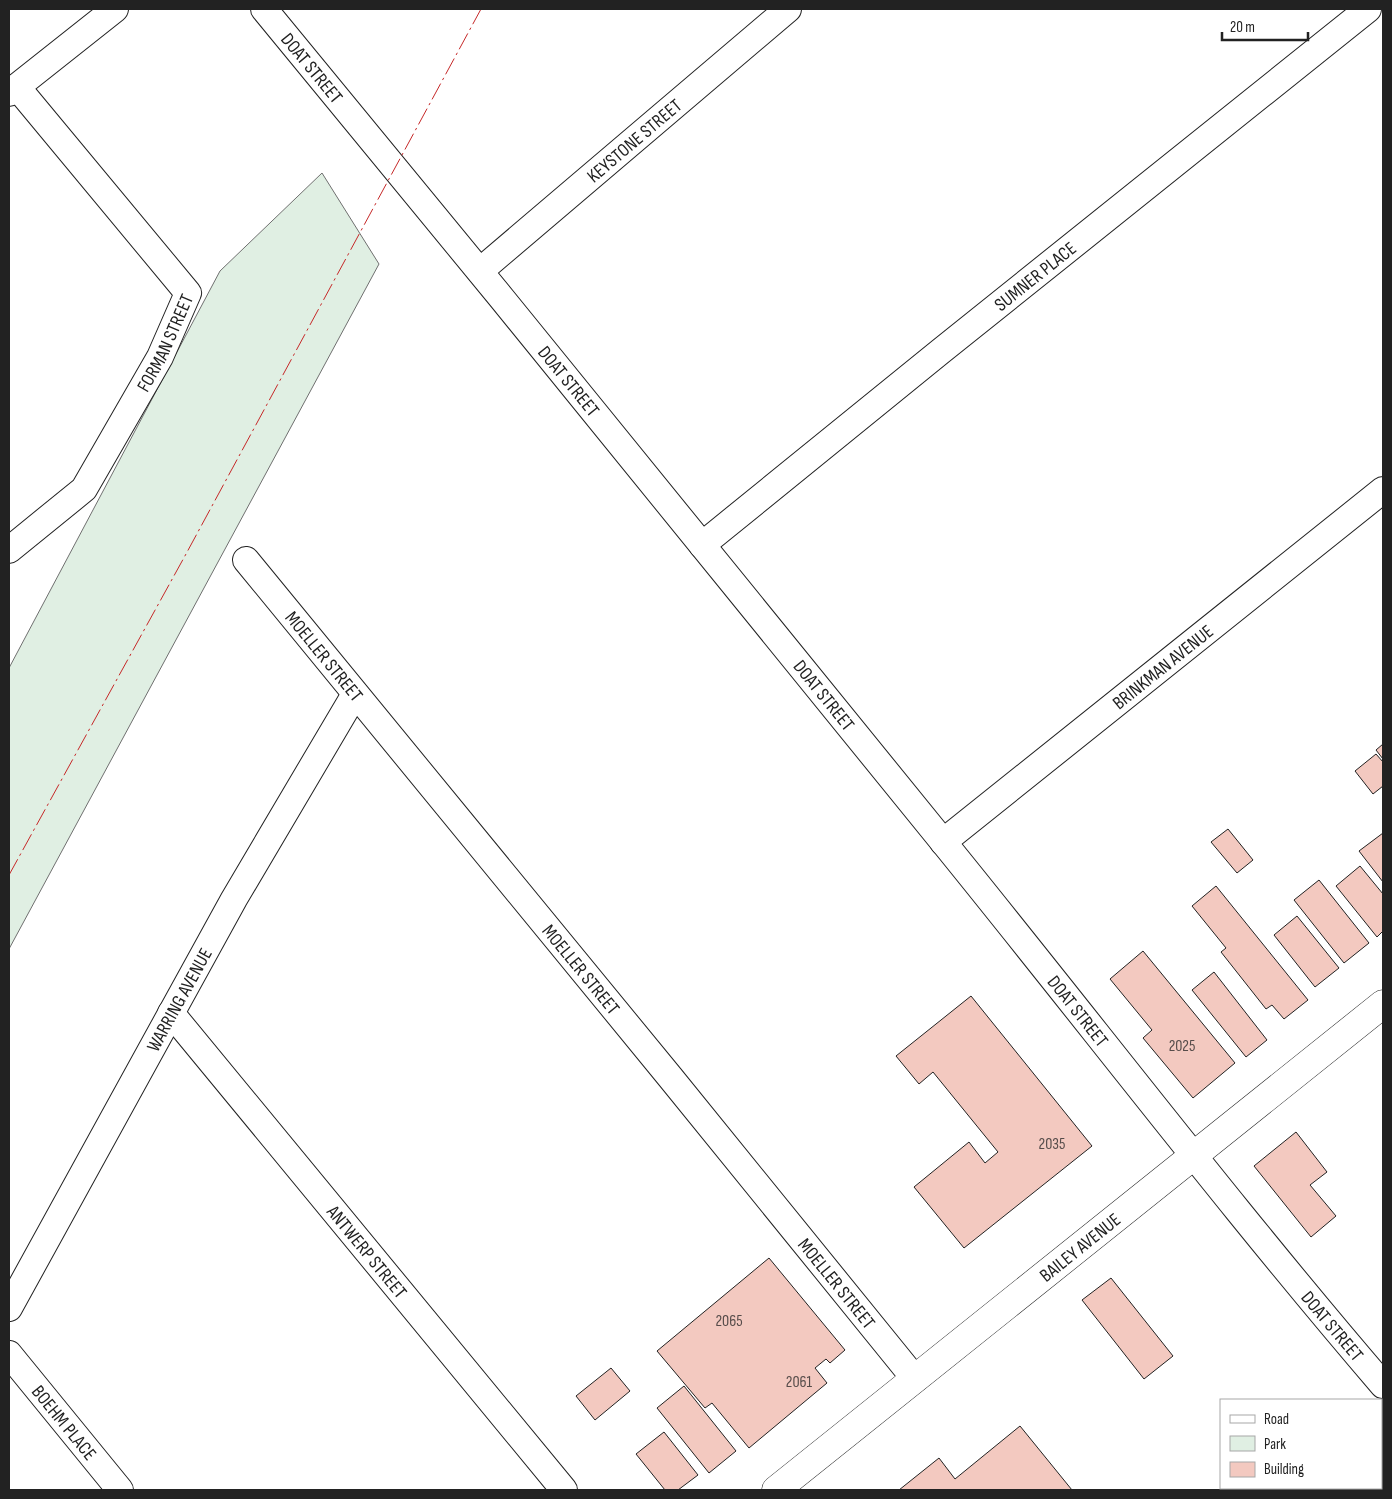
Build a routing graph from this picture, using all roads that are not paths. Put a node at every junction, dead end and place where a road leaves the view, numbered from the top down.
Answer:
1 (115, 9) edge
2 (264, 9) edge
3 (788, 9) edge
4 (1368, 9) edge
5 (13, 90) edge
6 (480, 271) junction
7 (1383, 490) edge
8 (702, 545) junction
9 (9, 550) edge
10 (246, 560) dead end
11 (355, 694) junction
12 (943, 842) junction
13 (1383, 1004) edge
14 (171, 1013) junction
15 (1193, 1156) junction
16 (9, 1308) edge
17 (9, 1354) edge
18 (915, 1379) junction
19 (1383, 1385) edge
20 (120, 1490) edge
21 (564, 1490) edge
22 (776, 1490) edge

1 - 5 street
2 - 6 street, DOAT STREET
3 - 6 street, KEYSTONE STREET
4 - 8 street, SUMNER PLACE
5 - 9 street, FORMAN STREET
6 - 8 street, DOAT STREET
7 - 12 street, BRINKMAN AVENUE
8 - 12 street, DOAT STREET
10 - 11 street, MOELLER STREET
11 - 14 street, WARRING AVENUE
11 - 18 street, MOELLER STREET
12 - 15 street, DOAT STREET
13 - 15 main road, BAILEY AVENUE
14 - 16 street, WARRING AVENUE
14 - 21 street, ANTWERP STREET
15 - 18 main road, BAILEY AVENUE
15 - 19 street, DOAT STREET
17 - 20 street, BOEHM PLACE
18 - 22 main road, BAILEY AVENUE

